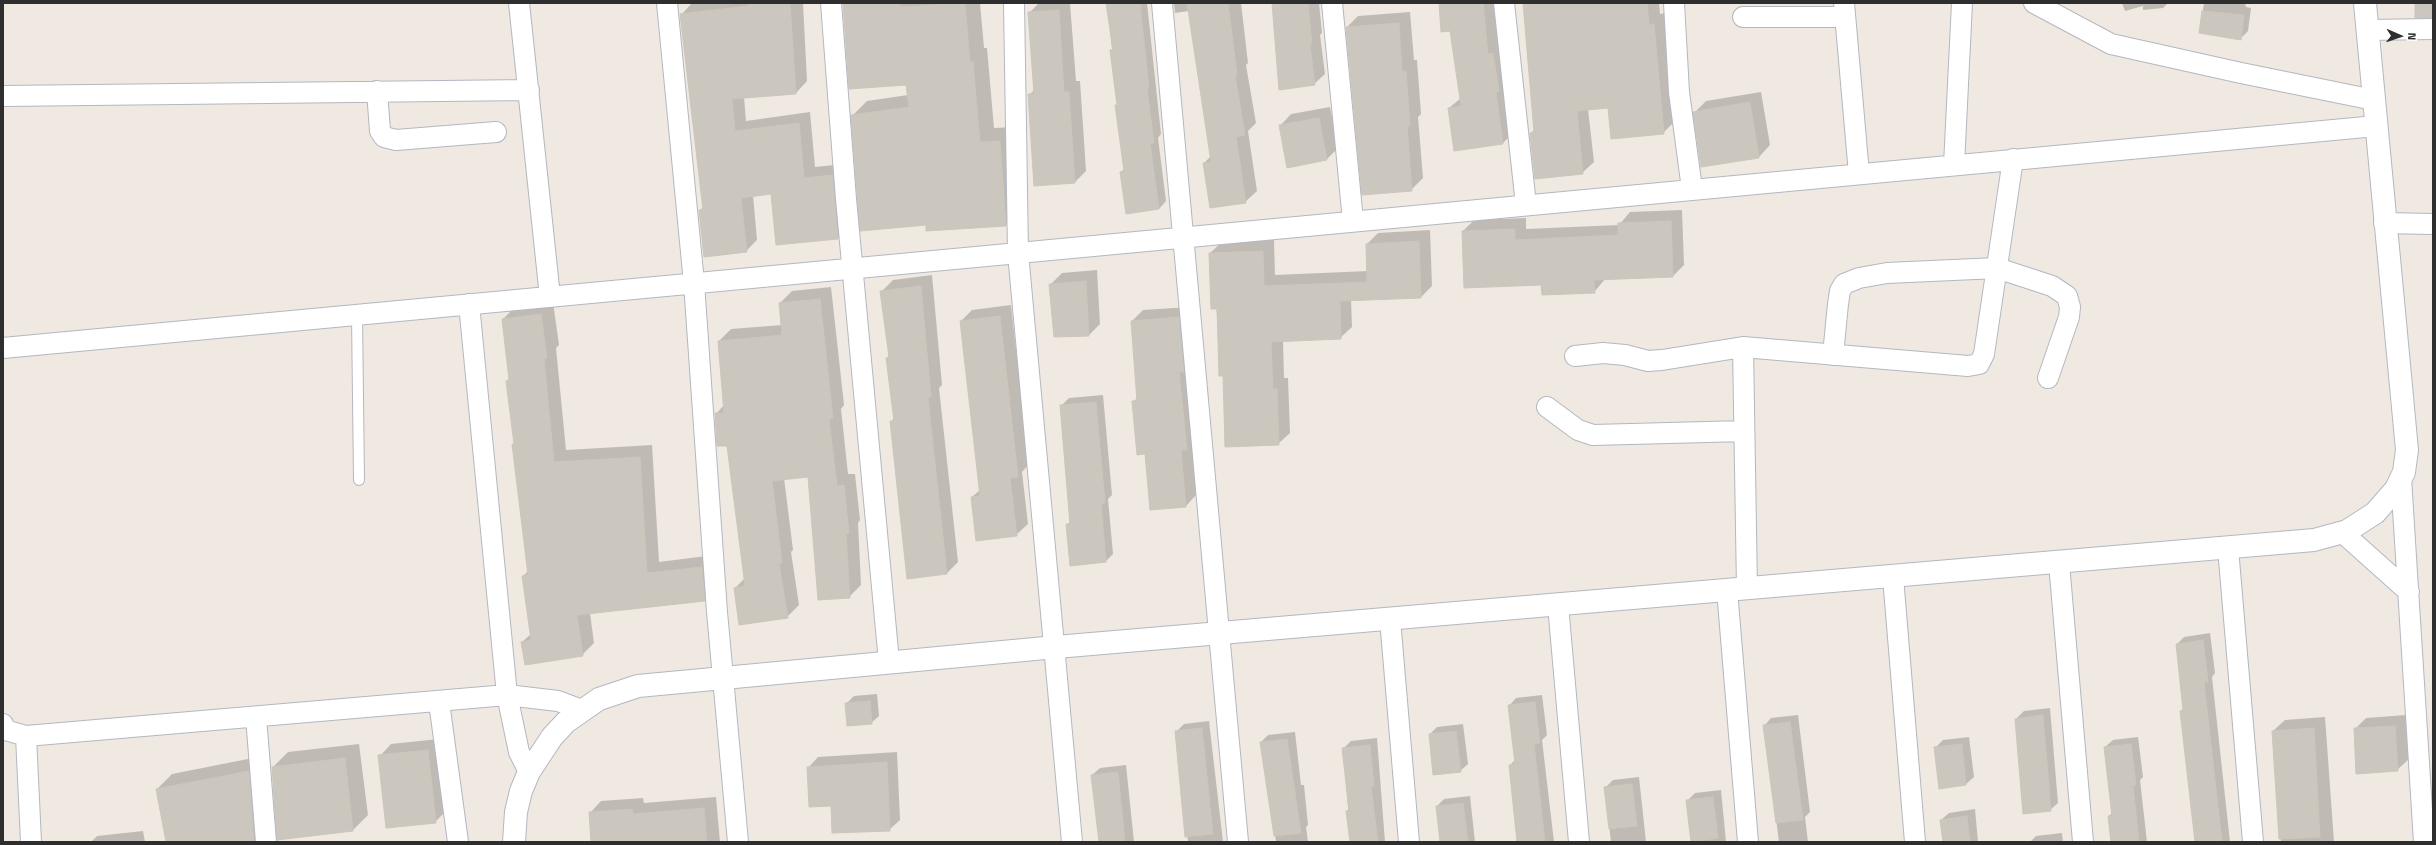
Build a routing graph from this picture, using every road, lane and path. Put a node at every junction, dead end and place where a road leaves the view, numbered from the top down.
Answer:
1 (519, 3) edge
2 (667, 3) edge
3 (831, 3) edge
4 (1014, 3) edge
5 (1162, 3) edge
6 (1332, 3) edge
7 (1504, 3) edge
8 (1674, 3) edge
9 (1962, 3) edge
10 (2034, 3) edge
11 (2365, 3) edge
12 (1844, 10) edge
13 (1743, 17) dead end
14 (2433, 29) edge
15 (2368, 30) junction
16 (529, 90) junction
17 (377, 91) junction
18 (3, 96) edge
19 (2374, 100) junction
20 (2376, 126) junction
21 (496, 132) dead end
22 (2013, 159) junction
23 (1954, 165) junction
24 (1859, 174) junction
25 (1692, 189) junction
26 (1526, 205) junction
27 (1353, 221) junction
28 (2384, 223) junction
29 (2433, 224) edge
30 (1185, 237) junction
31 (1018, 253) junction
32 (854, 268) junction
33 (1996, 268) junction
34 (694, 283) junction
35 (550, 297) junction
36 (469, 304) junction
37 (357, 315) junction
38 (1743, 347) junction
39 (3, 348) edge
40 (1833, 355) junction
41 (1575, 356) dead end
42 (2048, 378) dead end
43 (1547, 407) dead end
44 (1744, 431) junction
45 (2401, 478) junction
46 (358, 480) dead end
47 (2343, 533) junction
48 (2228, 548) junction
49 (2059, 563) junction
50 (1893, 577) junction
51 (1737, 590) junction
52 (2409, 592) junction
53 (1558, 606) junction
54 (1390, 619) junction
55 (1221, 634) junction
56 (1056, 647) junction
57 (890, 662) junction
58 (724, 678) junction
59 (507, 695) junction
60 (439, 702) junction
61 (582, 710) junction
62 (256, 717) junction
63 (3, 724) edge
64 (26, 736) junction
65 (529, 772) junction
66 (31, 842) edge
67 (266, 842) edge
68 (458, 842) edge
69 (514, 842) edge
70 (738, 842) edge
71 (1072, 842) edge
72 (1238, 842) edge
73 (1410, 842) edge
74 (1579, 842) edge
75 (1748, 842) edge
76 (1915, 842) edge
77 (2083, 842) edge
78 (2252, 842) edge
79 (2424, 842) edge

1 - 16 street
2 - 34 street
3 - 32 street
4 - 31 street
5 - 30 street
6 - 27 street
7 - 26 street
8 - 25 street
9 - 23 street
10 - 19 street
11 - 15 main road
12 - 13 street
12 - 24 street
14 - 15 street
15 - 19 main road
16 - 17 street
16 - 35 street
17 - 18 street
17 - 21 street
19 - 20 main road
20 - 22 street
20 - 28 main road
22 - 23 street
22 - 33 street
23 - 24 street
24 - 25 street
25 - 26 street
26 - 27 street
27 - 30 street
28 - 29 street
28 - 45 main road
30 - 31 street
30 - 55 street
31 - 32 street
31 - 56 street
32 - 34 street
32 - 57 street
33 - 40 street
33 - 40 street
33 - 42 street
34 - 35 street
34 - 58 street
35 - 36 street
36 - 37 street
36 - 59 street
37 - 39 street
37 - 46 lane
38 - 40 street
38 - 41 street
38 - 44 street
43 - 44 street
44 - 51 street
45 - 47 main road
45 - 52 street
47 - 48 main road
47 - 52 street
48 - 49 main road
48 - 78 street
49 - 50 main road
49 - 77 street
50 - 51 main road
50 - 76 street
51 - 53 main road
51 - 75 street
52 - 79 street
53 - 54 main road
53 - 74 street
54 - 55 main road
54 - 73 street
55 - 56 main road
55 - 72 street
56 - 57 main road
56 - 71 street
57 - 58 main road
58 - 61 main road
58 - 70 street
59 - 60 street
59 - 61 street
59 - 65 street
60 - 62 street
60 - 68 street
61 - 65 main road
62 - 64 street
62 - 67 street
63 - 64 street
64 - 66 street
65 - 69 main road

